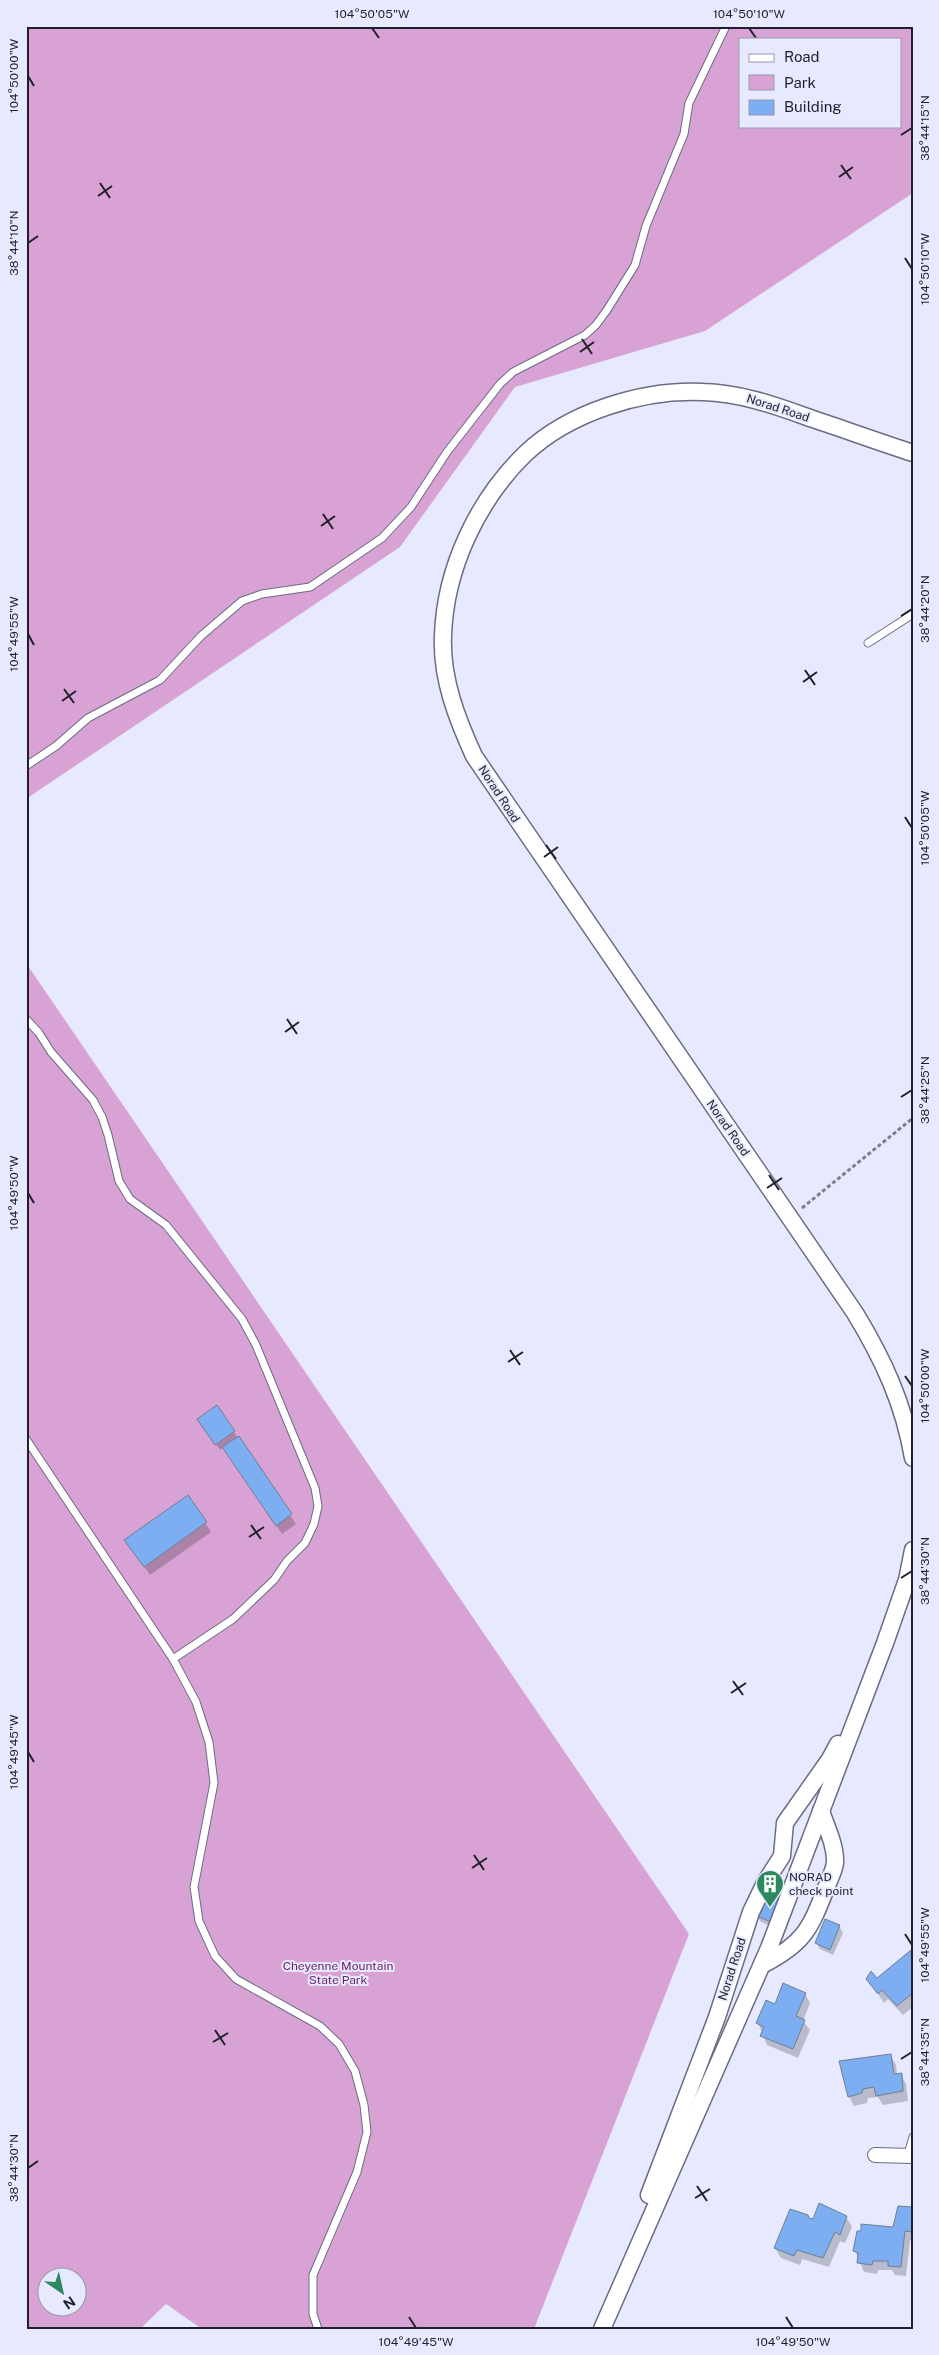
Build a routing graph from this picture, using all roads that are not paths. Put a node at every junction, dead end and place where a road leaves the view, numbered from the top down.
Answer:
1 (726, 26) edge
2 (913, 453) edge
3 (913, 614) edge
4 (868, 643) dead end
5 (26, 766) edge
6 (26, 1019) edge
7 (26, 1439) edge
8 (913, 1458) edge
9 (913, 1550) edge
10 (173, 1659) junction
11 (868, 1687) junction
12 (821, 1810) junction
13 (762, 1965) junction
14 (913, 2138) edge
15 (875, 2155) dead end
16 (911, 2155) edge
17 (629, 2268) junction
18 (318, 2329) edge
19 (602, 2329) edge

1 - 5 lane
2 - 8 street, Norad Road
3 - 4 lane
6 - 10 lane
7 - 10 lane
9 - 11 street, Norad Road
10 - 18 lane
11 - 12 street, Norad Road
11 - 17 street, Norad Road
12 - 13 street, Norad Road
12 - 13 street
13 - 17 street, Norad Road
14 - 16 lane
15 - 16 street
17 - 19 street, Norad Road

